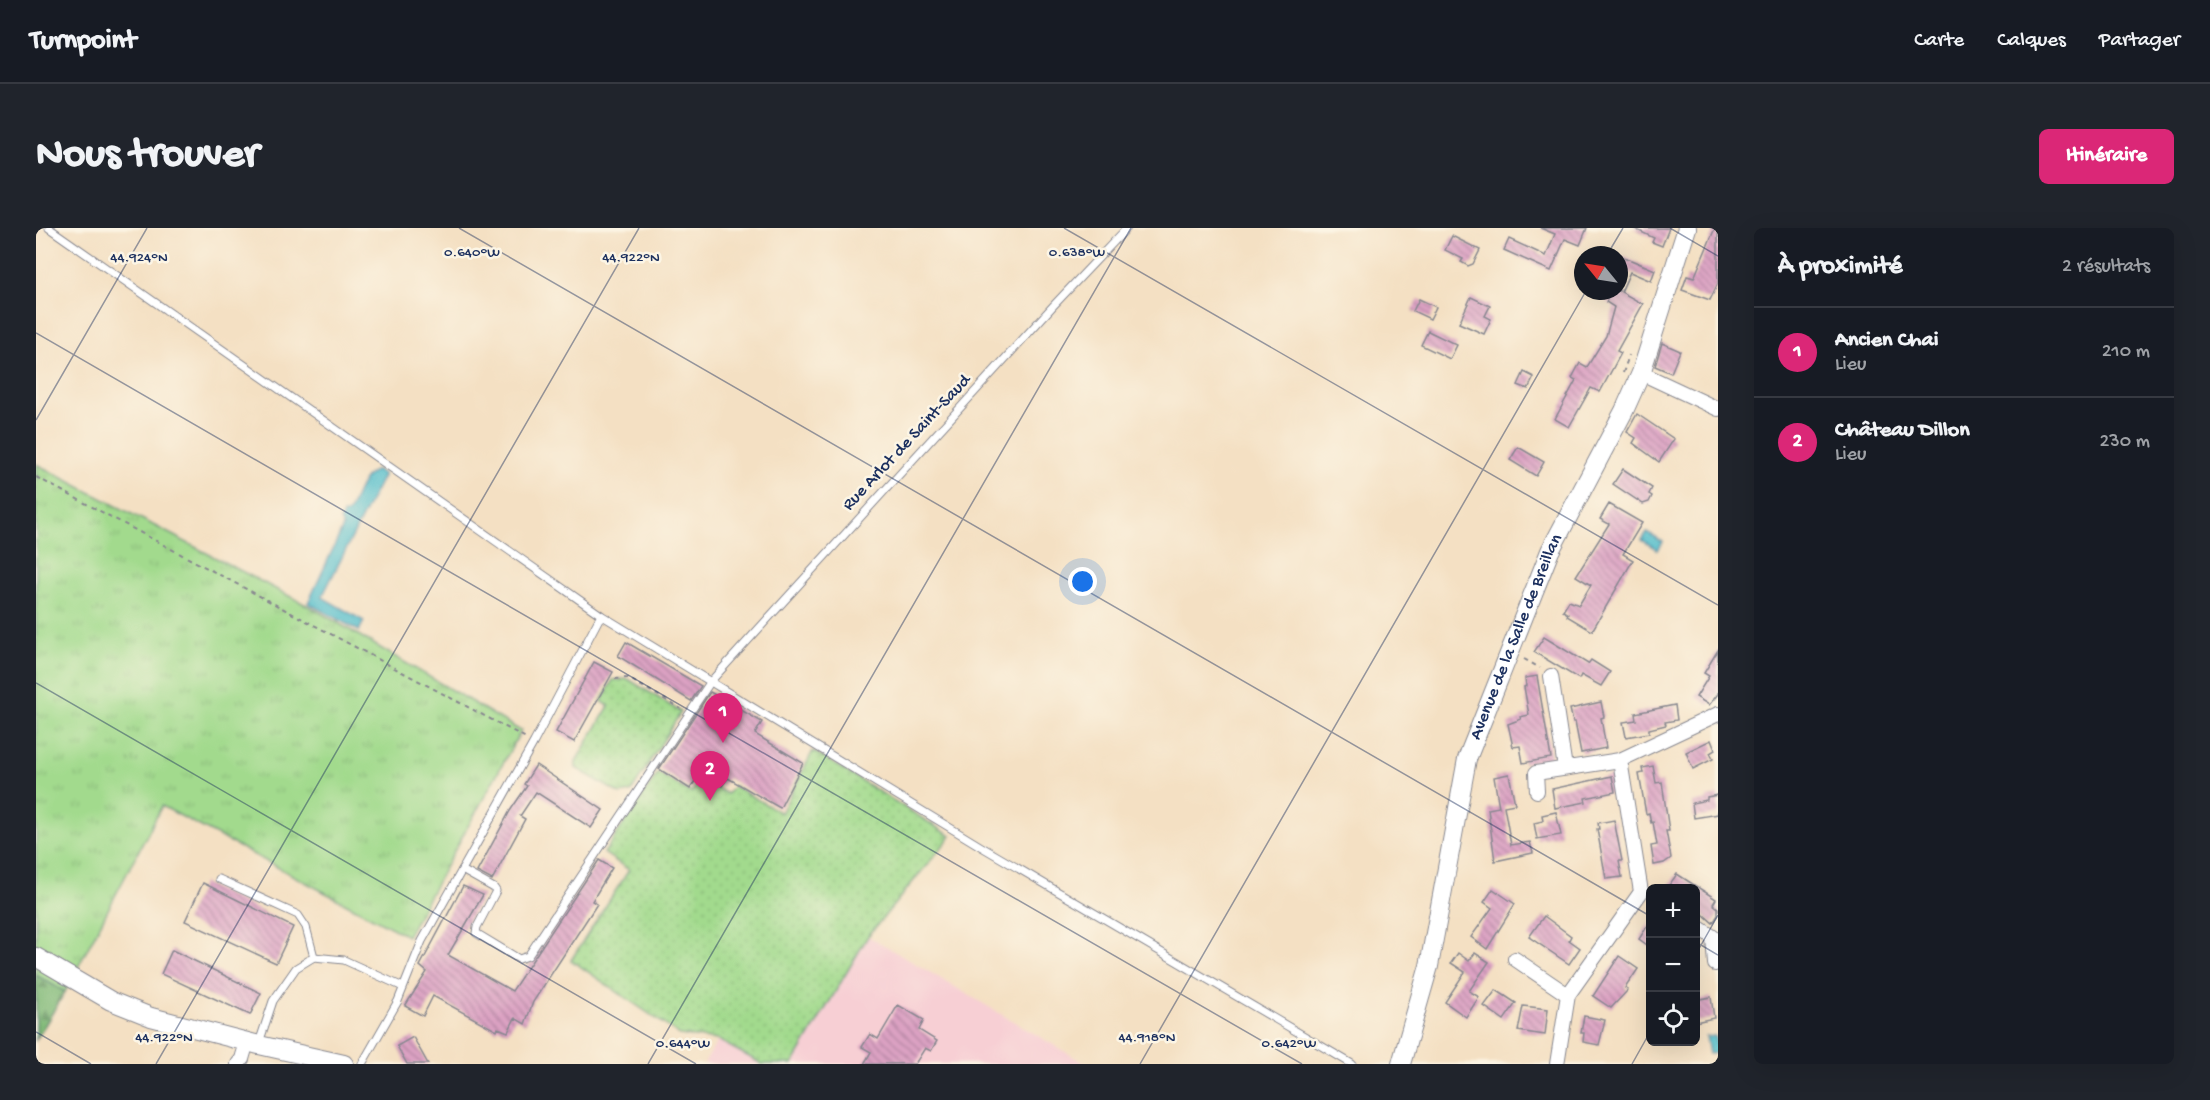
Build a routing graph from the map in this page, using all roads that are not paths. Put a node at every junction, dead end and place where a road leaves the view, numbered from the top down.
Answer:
1 (49, 228) edge
2 (1127, 228) edge
3 (1687, 228) edge
4 (1641, 373) junction
5 (1718, 409) edge
6 (601, 615) junction
7 (1551, 676) road end
8 (711, 681) junction
9 (1718, 714) edge
10 (1620, 760) junction
11 (1565, 768) junction
12 (1537, 791) dead end
13 (462, 870) junction
14 (219, 879) dead end
15 (1646, 894) edge
16 (1700, 929) edge
17 (36, 957) edge
18 (314, 957) junction
19 (1515, 959) dead end
20 (1715, 964) dead end
21 (404, 987) junction
22 (1568, 995) junction
23 (253, 1043) junction
24 (238, 1064) edge
25 (344, 1064) edge
26 (362, 1064) edge
27 (1352, 1064) edge
28 (1401, 1064) edge
29 (1557, 1064) edge

1 - 6 lane
2 - 8 lane, Rue Arlot de Saint-Saud
3 - 4 street, Avenue de la Salle de Breillan
4 - 5 street
4 - 28 street, Avenue de la Salle de Breillan
6 - 8 lane
6 - 13 lane
7 - 11 street
8 - 13 lane, Rue Arlot de Saint-Saud
8 - 27 lane
9 - 10 street
10 - 11 street
10 - 15 street
11 - 12 street
13 - 21 lane
14 - 18 lane
15 - 22 street
16 - 20 street
17 - 23 street
18 - 21 lane
18 - 23 lane
19 - 22 street
21 - 26 lane
22 - 29 street
23 - 24 street
23 - 25 street

